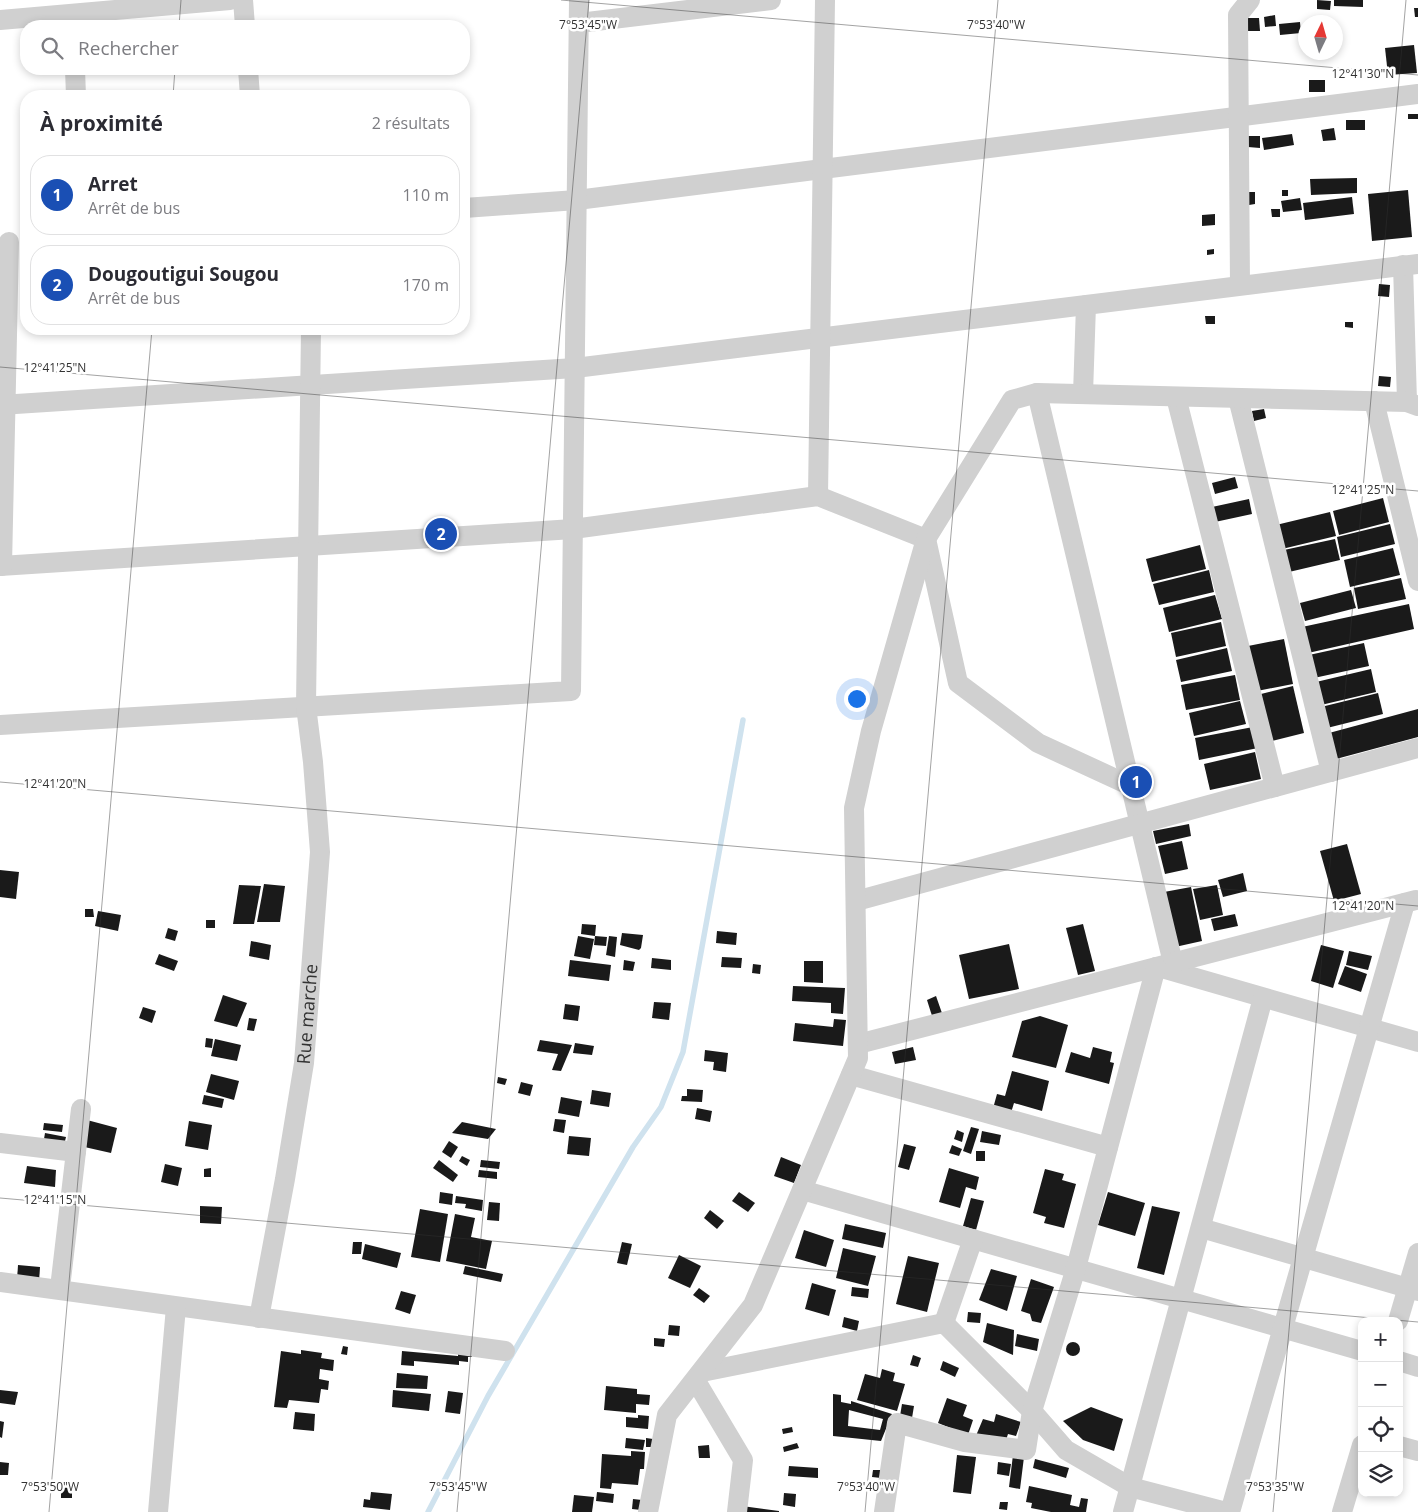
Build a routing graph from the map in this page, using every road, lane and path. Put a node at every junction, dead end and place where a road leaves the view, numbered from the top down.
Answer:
1 (230, 0) edge
2 (243, 0) edge
3 (579, 0) edge
4 (771, 0) edge
5 (825, 0) edge
6 (1250, 0) edge
7 (82, 13) edge
8 (0, 20) edge
9 (245, 20) edge
10 (579, 23) junction
11 (75, 75) edge
12 (248, 75) edge
13 (76, 90) edge
14 (250, 90) edge
15 (1418, 94) edge
16 (1239, 117) junction
17 (822, 169) junction
18 (577, 200) junction
19 (470, 208) edge
20 (12, 242) edge
21 (1410, 264) edge
22 (1240, 285) junction
23 (1086, 305) junction
24 (311, 335) edge
25 (820, 338) junction
26 (575, 368) junction
27 (310, 385) junction
28 (1037, 393) junction
29 (1083, 394) junction
30 (1176, 397) junction
31 (1238, 398) junction
32 (1374, 401) junction
33 (1413, 404) edge
34 (3, 405) edge
35 (818, 496) junction
36 (573, 529) junction
37 (926, 539) junction
38 (308, 546) junction
39 (1, 566) edge
40 (1418, 582) edge
41 (306, 706) junction
42 (0, 725) edge
43 (1418, 748) edge
44 (1331, 772) junction
45 (1131, 786) junction
46 (1275, 787) junction
47 (1140, 823) junction
48 (856, 901) junction
49 (1412, 901) edge
50 (1165, 965) junction
51 (1263, 998) junction
52 (1369, 1028) junction
53 (1418, 1042) edge
54 (858, 1044) junction
55 (851, 1075) junction
56 (81, 1109) dead end
57 (0, 1143) edge
58 (1108, 1147) junction
59 (76, 1152) junction
60 (802, 1190) junction
61 (1201, 1228) junction
62 (973, 1239) junction
63 (1418, 1253) edge
64 (1304, 1258) junction
65 (1076, 1268) junction
66 (0, 1282) edge
67 (60, 1288) junction
68 (1413, 1289) edge
69 (1181, 1299) junction
70 (176, 1307) junction
71 (1400, 1317) edge
72 (259, 1318) junction
73 (944, 1323) junction
74 (1283, 1328) junction
75 (1358, 1349) edge
76 (505, 1351) dead end
77 (1402, 1362) edge
78 (1418, 1367) edge
79 (699, 1376) junction
80 (1032, 1411) junction
81 (1403, 1447) edge
82 (1418, 1451) edge
83 (1360, 1452) edge
84 (1130, 1487) junction
85 (158, 1512) edge
86 (648, 1512) edge
87 (737, 1512) edge
88 (884, 1512) edge
89 (1123, 1512) edge
90 (1228, 1512) edge
91 (1342, 1512) edge

1 - 7 street
2 - 9 street
3 - 10 street
4 - 10 street
5 - 17 street
6 - 16 street
7 - 8 street
10 - 18 street
11 - 13 street
12 - 14 street
15 - 16 street
16 - 17 street
16 - 22 street
17 - 18 street
17 - 25 street
18 - 19 street
18 - 26 street
20 - 34 street
21 - 22 street
21 - 33 street
22 - 23 street
23 - 25 street
23 - 29 street
24 - 27 street, Rue marche
25 - 26 street
25 - 35 street
26 - 27 street
26 - 36 street
27 - 34 street
27 - 38 street, Rue marche
28 - 29 street
28 - 37 street
28 - 45 street
29 - 30 street
30 - 31 street
30 - 46 street
31 - 32 street
31 - 44 street
32 - 33 street
32 - 40 street
34 - 39 street
35 - 36 street
35 - 37 street
36 - 38 street
36 - 41 street
37 - 45 street
37 - 48 street
38 - 39 street
38 - 41 street, Rue marche
41 - 42 street
41 - 72 street, Rue marche
43 - 44 street
44 - 46 street
45 - 47 street
46 - 47 street
47 - 48 street
47 - 50 street
48 - 54 street
49 - 50 street
49 - 52 street
50 - 51 street
50 - 54 street
50 - 58 street
51 - 52 street
51 - 61 street
52 - 53 street
52 - 64 street
54 - 55 street
55 - 58 street
55 - 60 street
56 - 59 street
57 - 59 street
58 - 65 street
59 - 67 street
60 - 62 street
60 - 79 street
61 - 64 street
61 - 69 street
62 - 65 street
62 - 73 street
63 - 68 street
64 - 68 street
64 - 74 street
65 - 69 street
65 - 80 street
66 - 67 street
67 - 70 street
68 - 71 street
69 - 74 street
69 - 84 street
70 - 72 street
70 - 85 street
72 - 76 street
73 - 79 street
73 - 80 street
74 - 75 street
74 - 90 street
77 - 78 street
79 - 86 street
79 - 87 street
80 - 84 street
80 - 88 street
81 - 82 street
83 - 91 street
84 - 89 street
84 - 90 street

